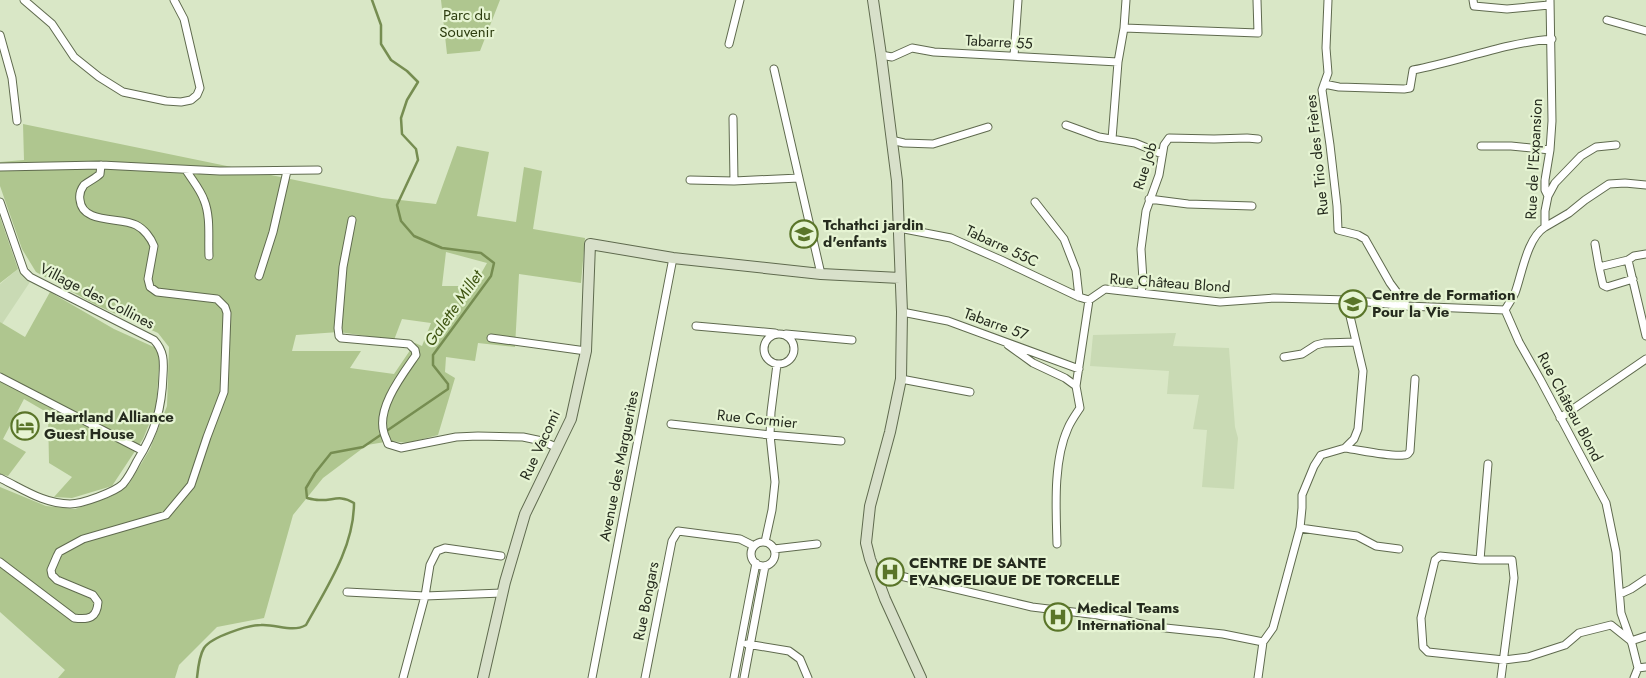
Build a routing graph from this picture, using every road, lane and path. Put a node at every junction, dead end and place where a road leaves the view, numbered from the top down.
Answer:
1 (24, 0) edge
2 (174, 0) edge
3 (740, 0) edge
4 (873, 0) edge
5 (1018, 0) edge
6 (1126, 0) edge
7 (1257, 0) edge
8 (1328, 0) edge
9 (1474, 0) edge
10 (1550, 3) edge
11 (1608, 20) dead end
12 (1124, 28) junction
13 (1646, 31) edge
14 (0, 36) edge
15 (1552, 39) junction
16 (729, 44) dead end
17 (882, 54) junction
18 (1014, 56) junction
19 (1118, 62) junction
20 (774, 69) dead end
21 (1324, 84) junction
22 (733, 118) dead end
23 (17, 121) dead end
24 (1066, 126) dead end
25 (988, 127) dead end
26 (1112, 139) junction
27 (1258, 139) dead end
28 (892, 140) junction
29 (1616, 145) dead end
30 (1481, 146) dead end
31 (1550, 150) junction
32 (1162, 154) junction
33 (101, 165) junction
34 (0, 167) edge
35 (186, 170) junction
36 (318, 170) dead end
37 (287, 171) junction
38 (799, 178) junction
39 (690, 180) dead end
40 (734, 181) junction
41 (1646, 185) edge
42 (1548, 196) junction
43 (1149, 199) junction
44 (0, 202) edge
45 (1035, 202) dead end
46 (1252, 206) dead end
47 (352, 220) dead end
48 (1545, 227) junction
49 (899, 228) junction
50 (1596, 244) dead end
51 (1646, 254) edge
52 (209, 256) dead end
53 (674, 258) junction
54 (1628, 260) junction
55 (1600, 267) junction
56 (821, 274) junction
57 (259, 276) dead end
58 (900, 278) junction
59 (1633, 279) junction
60 (1141, 293) junction
61 (1079, 297) junction
62 (1089, 300) junction
63 (1341, 300) junction
64 (1407, 306) junction
65 (1505, 310) junction
66 (902, 312) junction
67 (1644, 315) edge
68 (696, 326) dead end
69 (758, 331) junction
70 (775, 333) junction
71 (786, 334) junction
72 (804, 335) junction
73 (1646, 336) edge
74 (491, 338) dead end
75 (852, 340) dead end
76 (1002, 341) junction
77 (1356, 342) junction
78 (765, 345) junction
79 (795, 348) junction
80 (586, 351) junction
81 (1284, 357) dead end
82 (1646, 359) edge
83 (777, 364) junction
84 (1080, 368) junction
85 (0, 377) edge
86 (901, 379) junction
87 (1415, 379) dead end
88 (1076, 386) junction
89 (970, 392) dead end
90 (1560, 418) junction
91 (671, 424) dead end
92 (770, 435) junction
93 (842, 441) dead end
94 (556, 447) junction
95 (1345, 448) junction
96 (143, 451) junction
97 (1488, 464) dead end
98 (0, 478) edge
99 (1300, 528) junction
100 (765, 542) junction
101 (817, 544) dead end
102 (1057, 544) dead end
103 (754, 546) junction
104 (774, 549) junction
105 (1399, 549) dead end
106 (501, 556) dead end
107 (1480, 560) junction
108 (0, 562) edge
109 (756, 563) junction
110 (765, 566) junction
111 (875, 570) junction
112 (1646, 579) edge
113 (347, 592) dead end
114 (502, 593) junction
115 (1620, 594) junction
116 (425, 596) junction
117 (1646, 636) edge
118 (1631, 641) junction
119 (1263, 642) junction
120 (741, 643) junction
121 (751, 645) junction
122 (1504, 660) junction
123 (1646, 667) edge
124 (1638, 668) junction
125 (403, 678) edge
126 (483, 678) edge
127 (592, 678) edge
128 (645, 678) edge
129 (734, 678) edge
130 (744, 678) edge
131 (808, 678) edge
132 (922, 678) edge
133 (1258, 678) edge
134 (1501, 678) edge
135 (1634, 678) edge

1 - 2 street
3 - 16 street
4 - 17 street
5 - 18 street
6 - 12 street
7 - 12 street
8 - 21 street, Rue Trio des Frères
9 - 10 street
10 - 15 street, Rue de l'Expansion
11 - 13 street
12 - 19 street
14 - 23 street
15 - 21 street
15 - 31 street, Rue de l'Expansion
17 - 18 street, Tabarre 55
17 - 28 street
18 - 19 street, Tabarre 55
19 - 26 street
20 - 38 street
21 - 64 street, Rue Trio des Frères
22 - 40 street
24 - 26 street
25 - 28 street
26 - 32 street
27 - 32 street, Rue Job
28 - 49 street
29 - 42 street
30 - 31 street
31 - 42 street, Rue de l'Expansion
32 - 43 street, Rue Job
33 - 34 street
33 - 35 street
33 - 108 street
35 - 37 street
35 - 52 street
36 - 37 street
37 - 57 street
38 - 40 street
38 - 56 street
39 - 40 street
41 - 48 street
42 - 48 street, Rue de l'Expansion
43 - 46 street
43 - 60 street, Rue Job
44 - 96 street, Village des Collines
45 - 61 street
47 - 94 street
48 - 65 street, Rue de l'Expansion
49 - 58 street
49 - 61 street, Tabarre 55C
50 - 55 street
51 - 54 street
53 - 56 street
53 - 80 street, Rue Vacomi
53 - 127 street, Avenue des Marguerites
54 - 55 street
54 - 59 street
55 - 59 street
56 - 58 street
58 - 66 street
59 - 67 street
60 - 62 street, Rue Château Blond
60 - 63 street, Rue Château Blond
61 - 62 street, Tabarre 55C
62 - 84 street
63 - 64 street, Rue Château Blond
63 - 77 street
64 - 65 street, Rue Château Blond
65 - 90 street, Rue Château Blond
66 - 76 street, Tabarre 57
66 - 86 street
67 - 73 street
68 - 69 street
69 - 70 street
69 - 78 street
70 - 71 street
70 - 78 street
71 - 72 street
71 - 79 street
72 - 75 street
72 - 79 street
74 - 80 street
76 - 84 street, Tabarre 57
76 - 88 street
77 - 81 street
77 - 95 street
78 - 83 street
79 - 83 street
80 - 94 street, Rue Vacomi
82 - 90 street
83 - 92 street
84 - 88 street
85 - 96 street
86 - 89 street
86 - 111 street
87 - 95 street
88 - 102 street
90 - 115 street, Rue Château Blond
91 - 92 street, Rue Cormier
92 - 93 street, Rue Cormier
92 - 100 street
94 - 114 street, Rue Vacomi
95 - 99 street
96 - 98 street, Village des Collines
97 - 107 street
99 - 105 street
99 - 119 street
100 - 103 street
100 - 104 street
101 - 104 street
103 - 109 street
103 - 128 street, Rue Bongars
104 - 110 street
106 - 116 street
107 - 122 street
107 - 122 street
109 - 110 street
109 - 120 street
110 - 121 street
111 - 119 street
111 - 132 street
112 - 115 street
113 - 116 street
114 - 116 street
114 - 126 street, Rue Vacomi
115 - 118 street, Rue Château Blond
116 - 125 street
117 - 118 street
118 - 122 street
118 - 124 street, Rue Château Blond
119 - 133 street
120 - 121 street
120 - 129 street
121 - 130 street
121 - 131 street
122 - 134 street
123 - 124 street
124 - 135 street

